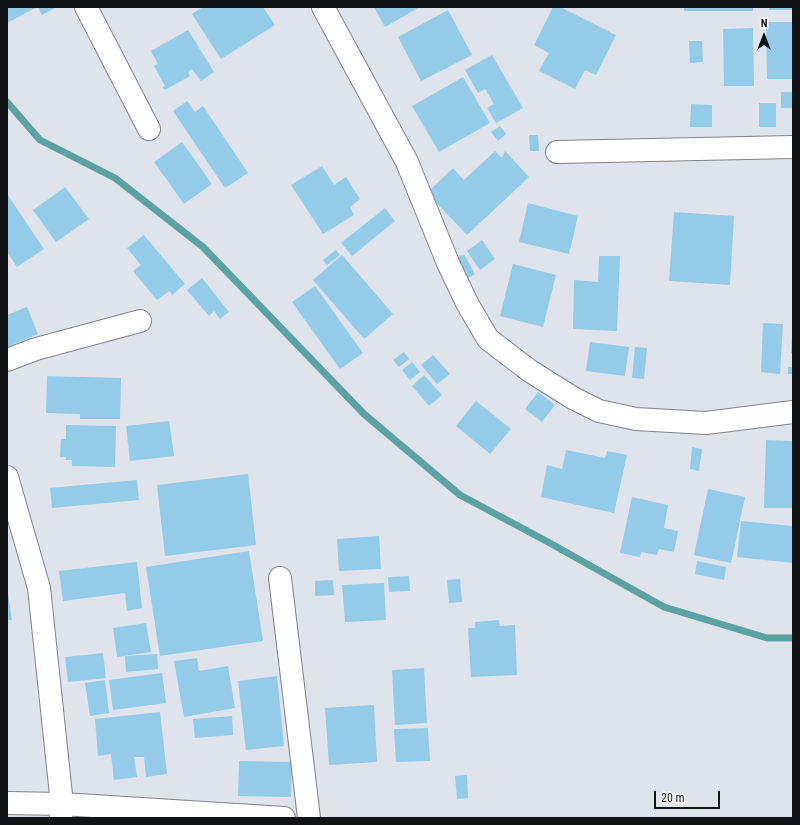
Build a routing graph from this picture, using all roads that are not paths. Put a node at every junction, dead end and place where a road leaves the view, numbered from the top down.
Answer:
1 (86, 7) edge
2 (323, 7) edge
3 (149, 129) dead end
4 (793, 147) edge
5 (557, 152) dead end
6 (140, 321) dead end
7 (7, 360) edge
8 (793, 412) edge
9 (7, 477) edge
10 (280, 578) dead end
11 (7, 803) edge
12 (62, 811) edge
13 (284, 818) edge
14 (309, 818) edge

1 - 3 street
2 - 8 street
4 - 5 street
6 - 7 street
9 - 12 street
10 - 14 street
11 - 12 street
12 - 13 street

